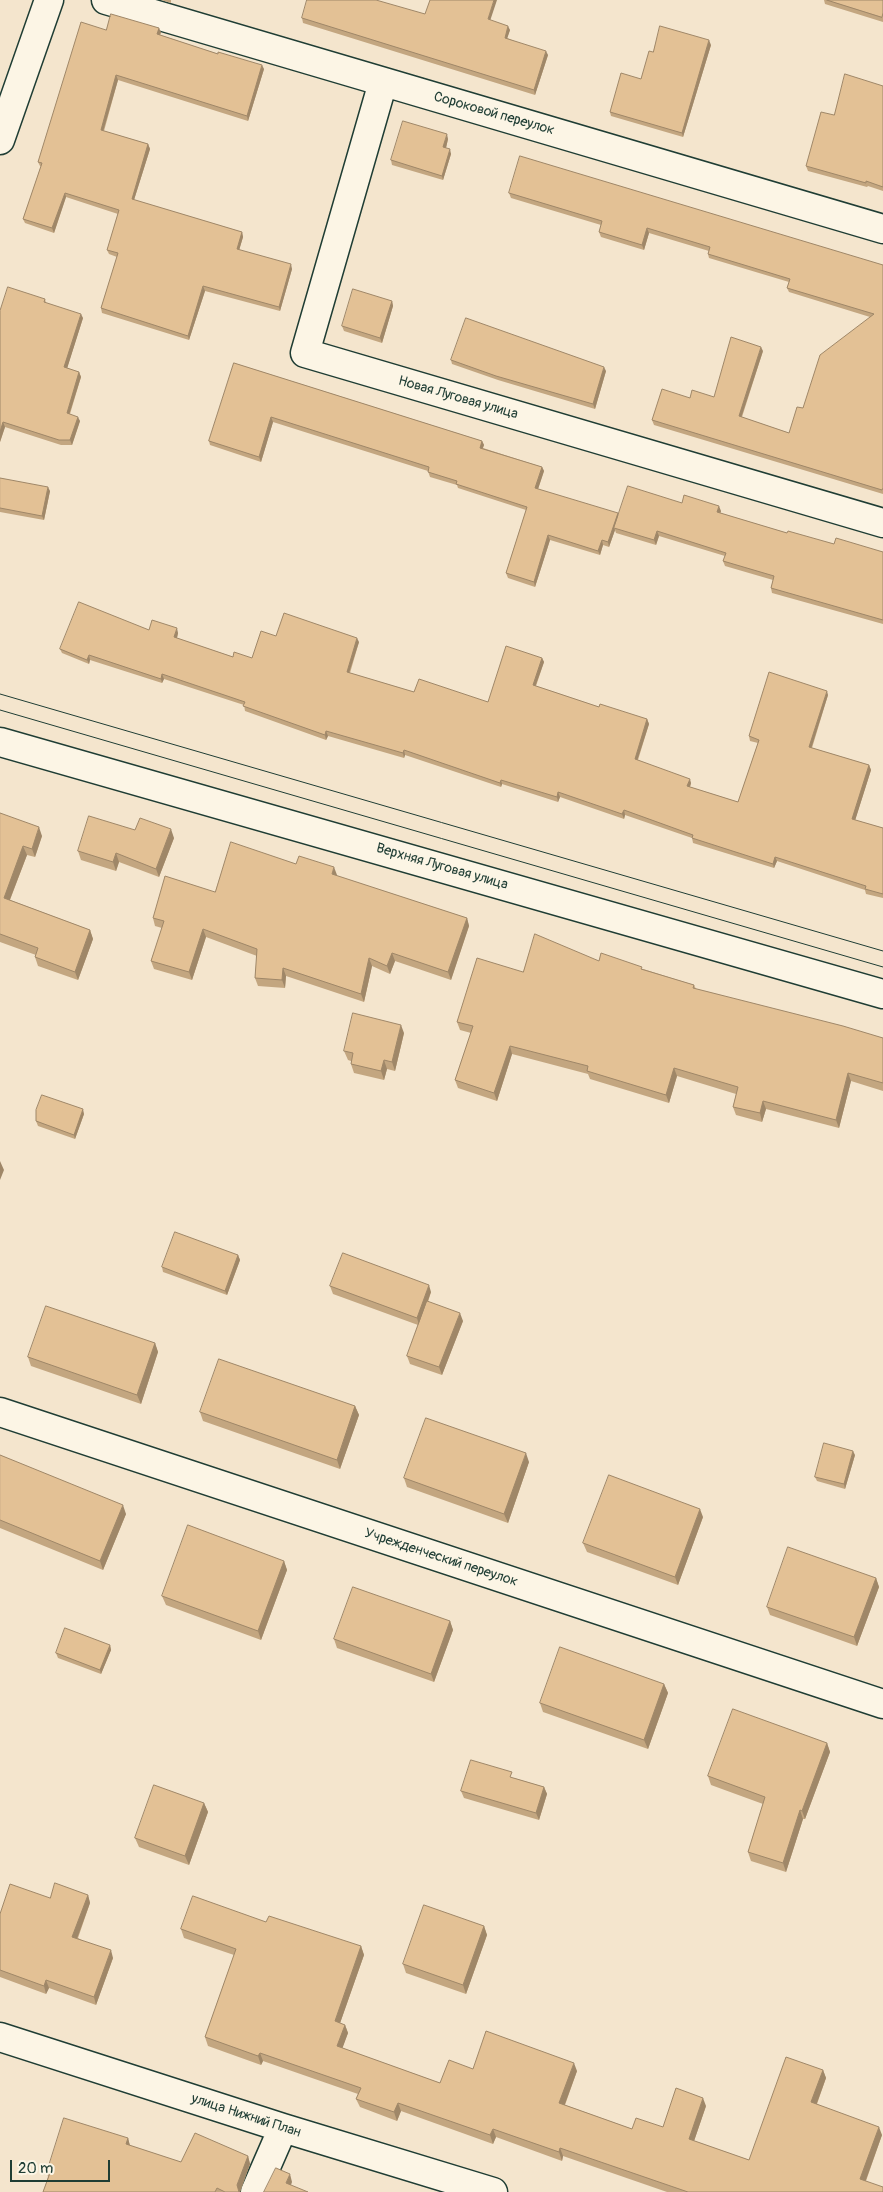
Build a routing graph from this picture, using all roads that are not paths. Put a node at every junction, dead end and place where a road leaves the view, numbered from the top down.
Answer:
1 (49, 0) edge
2 (106, 0) edge
3 (383, 82) junction
4 (0, 140) edge
5 (883, 229) edge
6 (883, 523) edge
7 (0, 742) edge
8 (883, 994) edge
9 (0, 1412) edge
10 (883, 1704) edge
11 (0, 2037) edge
12 (282, 2128) junction
13 (255, 2192) edge
14 (493, 2192) edge

1 - 4 street
2 - 3 street, Сороковой переулок
3 - 5 street, Сороковой переулок
3 - 6 street, Новая Луговая улица
7 - 8 street, Верхняя Луговая улица
9 - 10 street, Учрежденческий переулок
11 - 12 street, улица Нижний План
12 - 13 street
12 - 14 street, улица Нижний План

